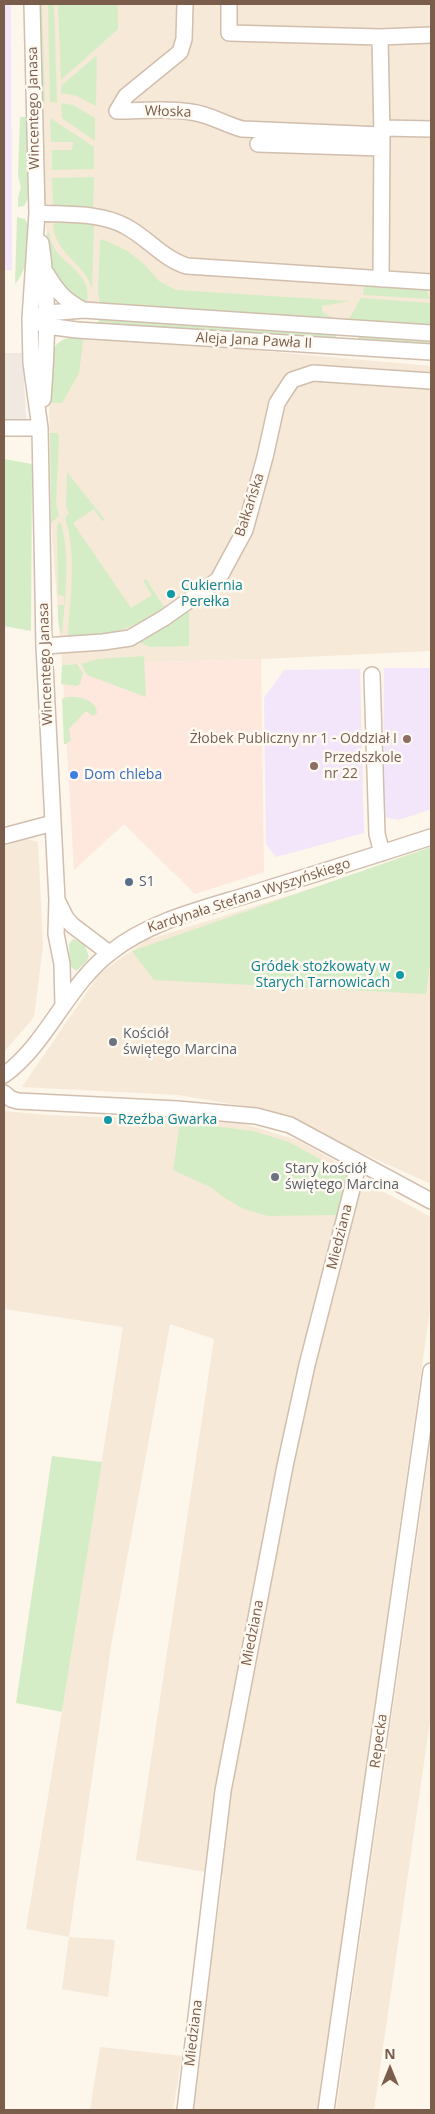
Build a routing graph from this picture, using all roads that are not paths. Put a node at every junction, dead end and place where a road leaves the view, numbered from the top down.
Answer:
1 (32, 4) edge
2 (184, 4) edge
3 (229, 4) edge
4 (431, 35) edge
5 (380, 38) junction
6 (431, 128) edge
7 (382, 137) junction
8 (258, 144) dead end
9 (37, 213) junction
10 (45, 271) junction
11 (381, 279) junction
12 (431, 282) edge
13 (83, 310) junction
14 (30, 319) junction
15 (47, 320) junction
16 (77, 330) junction
17 (431, 333) edge
18 (431, 352) edge
19 (46, 353) junction
20 (431, 381) edge
21 (4, 428) edge
22 (40, 428) junction
23 (44, 646) junction
24 (372, 674) dead end
25 (53, 823) junction
26 (4, 836) edge
27 (431, 837) edge
28 (382, 853) junction
29 (57, 900) junction
30 (108, 953) junction
31 (62, 964) junction
32 (83, 979) junction
33 (63, 1006) junction
34 (4, 1075) edge
35 (4, 1093) edge
36 (359, 1162) junction
37 (431, 1201) edge
38 (431, 1371) edge
39 (184, 2110) edge
40 (326, 2110) edge

1 - 9 street, Wincentego Janasa
2 - 7 street, Włoska
3 - 5 street
4 - 5 street
5 - 7 street
6 - 7 street, Włoska
7 - 8 street, Włoska
7 - 11 street
9 - 10 street, Wincentego Janasa
9 - 11 street
9 - 14 street, Wincentego Janasa
10 - 13 street, Aleja Jana Pawła II
10 - 15 street, Wincentego Janasa
11 - 12 street
13 - 15 street, Aleja Jana Pawła II
13 - 17 street, Aleja Jana Pawła II
14 - 15 street, Aleja Jana Pawła II
14 - 22 street, Wincentego Janasa
15 - 16 street, Aleja Jana Pawła II
15 - 19 street, Wincentego Janasa
16 - 18 street, Aleja Jana Pawła II
16 - 19 street, Aleja Jana Pawła II
19 - 22 street, Wincentego Janasa
20 - 23 street, Bałkańska
21 - 22 street
22 - 23 street, Wincentego Janasa
23 - 25 street, Wincentego Janasa
24 - 28 street
25 - 26 street
25 - 29 street, Wincentego Janasa
27 - 28 street, Kardynała Stefana Wyszyńskiego
28 - 30 street, Kardynała Stefana Wyszyńskiego
29 - 30 street, Wincentego Janasa
29 - 31 street, Wincentego Janasa
30 - 32 street, Kardynała Stefana Wyszyńskiego
31 - 32 street
31 - 33 street, Wincentego Janasa
32 - 33 street, Kardynała Stefana Wyszyńskiego
33 - 34 street, Kardynała Stefana Wyszyńskiego
35 - 36 street
36 - 37 street
36 - 39 street, Miedziana
38 - 40 street, Repecka

